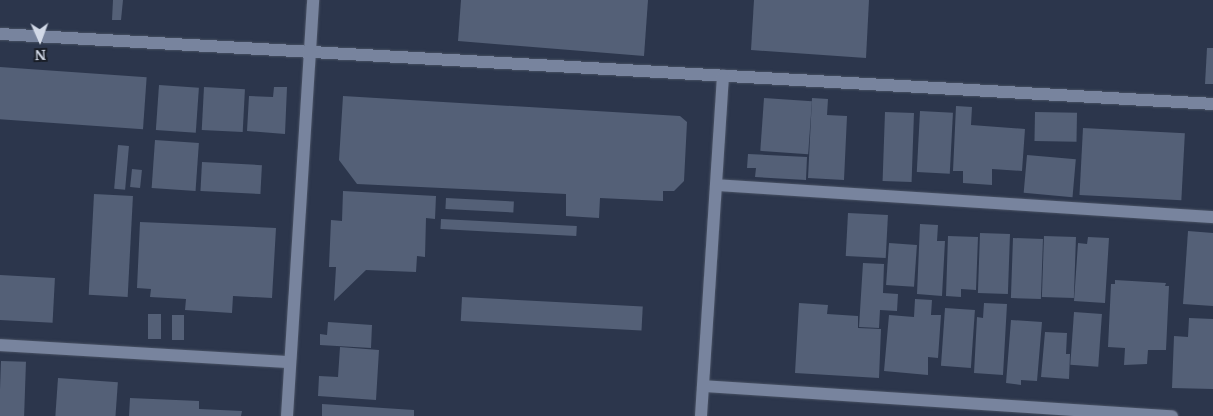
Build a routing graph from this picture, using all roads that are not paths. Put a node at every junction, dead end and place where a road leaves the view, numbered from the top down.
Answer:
1 (313, 0) edge
2 (0, 34) edge
3 (310, 52) junction
4 (723, 76) junction
5 (1213, 104) edge
6 (716, 185) junction
7 (1213, 217) edge
8 (0, 345) edge
9 (290, 362) junction
10 (703, 386) junction
11 (1068, 413) edge
12 (287, 416) edge
13 (701, 416) edge
14 (1172, 416) edge

1 - 3 street
2 - 3 street
3 - 4 street
3 - 9 street
4 - 5 street
4 - 6 street
6 - 7 street
6 - 10 street
8 - 9 street
9 - 12 street
10 - 11 street
10 - 13 street
11 - 14 street

